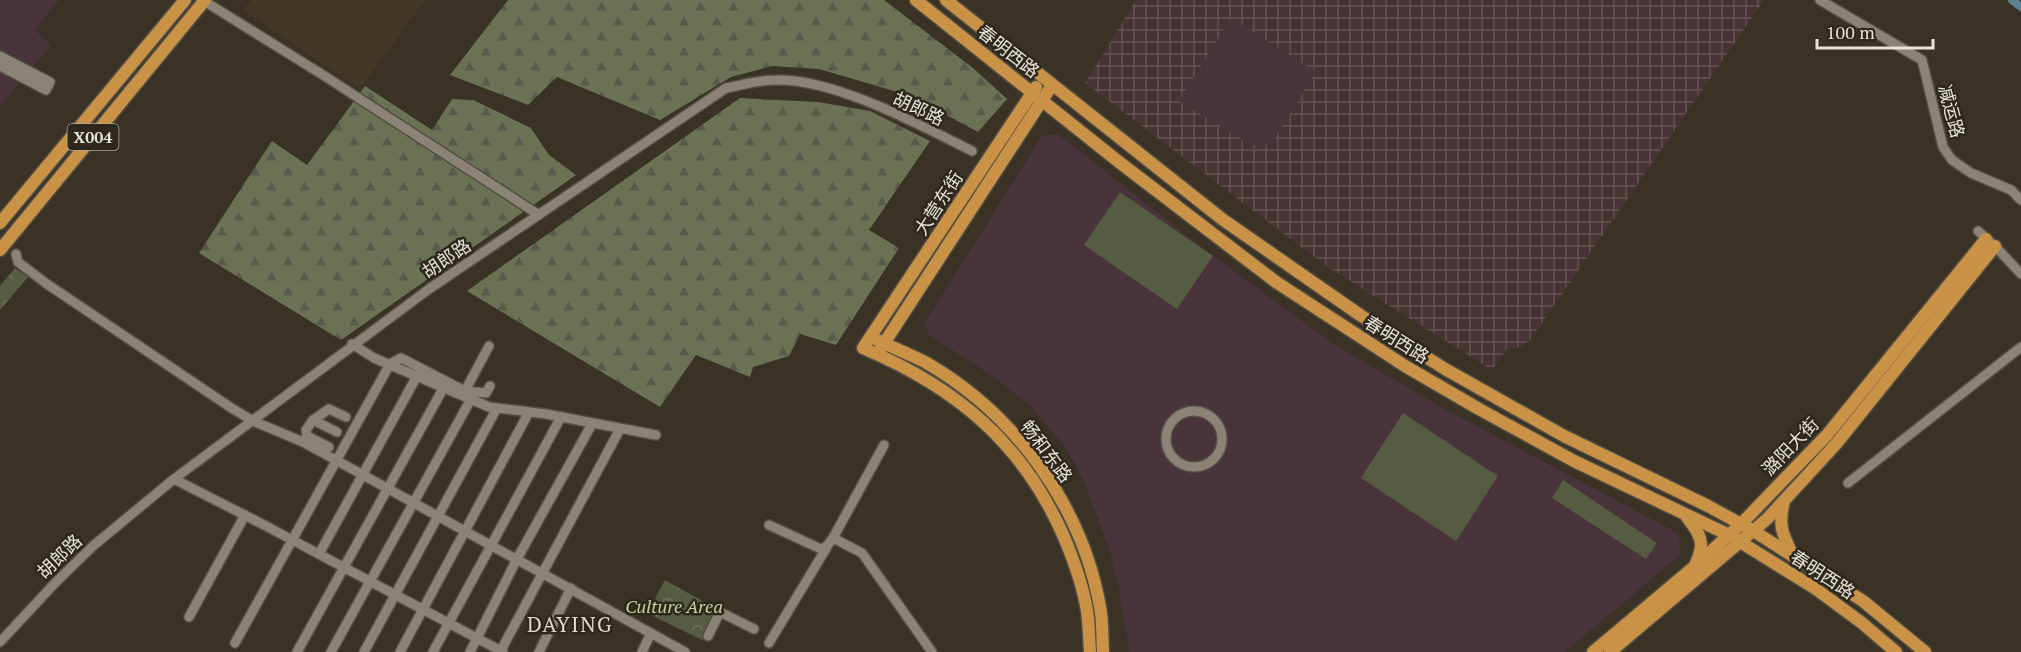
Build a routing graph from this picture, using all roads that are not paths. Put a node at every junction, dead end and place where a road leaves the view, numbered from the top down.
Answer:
1 (185, 0) edge
2 (916, 0) edge
3 (946, 0) edge
4 (1820, 0) edge
5 (205, 1) edge
6 (0, 56) edge
7 (0, 66) edge
8 (1048, 81) junction
9 (1037, 96) junction
10 (972, 152) dead end
11 (2021, 200) edge
12 (539, 216) junction
13 (0, 223) edge
14 (1986, 238) junction
15 (0, 250) edge
16 (16, 254) dead end
17 (2021, 274) edge
18 (871, 337) junction
19 (352, 344) junction
20 (489, 346) dead end
21 (2021, 347) edge
22 (864, 348) joint
23 (880, 348) junction
24 (390, 364) junction
25 (417, 376) junction
26 (490, 386) dead end
27 (444, 387) junction
28 (468, 395) junction
29 (497, 408) junction
30 (529, 412) junction
31 (346, 417) dead end
32 (561, 417) junction
33 (1175, 418) joint
34 (313, 420) junction
35 (252, 421) junction
36 (592, 424) junction
37 (620, 429) junction
38 (337, 432) dead end
39 (656, 435) dead end
40 (305, 439) junction
41 (884, 445) dead end
42 (329, 447) dead end
43 (335, 459) junction
44 (363, 474) junction
45 (174, 479) junction
46 (1848, 483) dead end
47 (388, 488) junction
48 (1784, 501) junction
49 (414, 502) junction
50 (1708, 506) junction
51 (1672, 508) junction
52 (1684, 514) junction
53 (245, 515) junction
54 (438, 516) junction
55 (769, 525) dead end
56 (1747, 527) junction
57 (465, 531) junction
58 (291, 539) junction
59 (1734, 539) junction
60 (830, 542) junction
61 (492, 545) junction
62 (319, 554) junction
63 (1793, 557) junction
64 (517, 558) junction
65 (1695, 566) junction
66 (344, 567) junction
67 (544, 573) junction
68 (370, 581) junction
69 (571, 588) junction
70 (395, 595) junction
71 (423, 609) junction
72 (189, 617) dead end
73 (450, 624) junction
74 (754, 629) dead end
75 (651, 633) junction
76 (708, 636) dead end
77 (477, 638) junction
78 (0, 642) edge
79 (235, 643) dead end
80 (770, 643) dead end
81 (297, 652) edge
82 (331, 652) edge
83 (364, 652) edge
84 (400, 652) edge
85 (434, 652) edge
86 (470, 652) edge
87 (501, 652) edge
88 (539, 652) edge
89 (642, 652) edge
90 (685, 652) edge
91 (932, 652) edge
92 (1098, 652) edge
93 (1593, 652) edge
94 (1610, 652) edge
95 (1896, 652) edge
96 (1925, 652) edge

1 - 13 main road, X004
2 - 9 main road, 春明西路
3 - 8 main road, 春明西路
4 - 11 street, 减运路
5 - 12 street
5 - 15 main road, X004
6 - 7 street
8 - 9 main road, 大营东街
8 - 50 main road, 春明西路
9 - 18 main road, 大营东街
9 - 23 main road, 大营东街
9 - 51 main road, 春明西路
10 - 12 street, 胡郎路
12 - 19 street, 胡郎路
14 - 17 street
14 - 48 main road, 潞阳大街
14 - 56 main road, 潞阳大街
16 - 35 street
18 - 22 main road, 大营东街
18 - 23 main road, 畅和东路
19 - 24 street
19 - 35 street, 胡郎路
20 - 28 street
21 - 46 street
22 - 23 main road, 畅和东路
23 - 92 main road, 畅和东路
24 - 25 street
24 - 28 street
24 - 43 street
25 - 27 street
25 - 44 street
26 - 28 street
27 - 28 street
27 - 47 street
28 - 29 street
28 - 49 street
29 - 30 street
29 - 54 street
30 - 32 street
30 - 57 street
31 - 34 street
32 - 36 street
32 - 61 street
33 - 33 street
34 - 38 street
34 - 40 street
35 - 40 street
35 - 45 street, 胡郎路
36 - 37 street
36 - 64 street
37 - 39 street
37 - 67 street
40 - 42 street
40 - 43 street
41 - 60 street
43 - 44 street
43 - 58 street
44 - 47 street
44 - 62 street
45 - 53 street
45 - 78 street, 胡郎路
47 - 49 street
47 - 66 street
48 - 56 main road, 潞阳大街
48 - 63 main road
49 - 54 street
49 - 68 street
50 - 51 main road
50 - 56 main road, 春明西路
51 - 52 main road, 春明西路
52 - 59 main road, 春明西路
52 - 65 main road
53 - 58 street
53 - 72 street
54 - 57 street
54 - 70 street
55 - 60 street
56 - 59 main road, 潞阳大街
56 - 63 main road, 春明西路
57 - 61 street
57 - 71 street
58 - 62 street
58 - 79 street
59 - 65 main road, 潞阳大街
59 - 94 main road, 潞阳大街
59 - 95 main road, 春明西路
60 - 80 street
60 - 91 street
61 - 64 street
61 - 73 street
62 - 66 street
63 - 96 main road, 春明西路
64 - 67 street
64 - 77 street
65 - 93 main road, 潞阳大街
66 - 68 street
66 - 81 street
67 - 69 street
67 - 87 street
68 - 70 street
68 - 82 street
69 - 75 street
69 - 88 street
70 - 71 street
70 - 83 street
71 - 73 street
71 - 84 street
73 - 77 street
73 - 85 street
74 - 76 street
75 - 89 street
75 - 90 street
77 - 86 street
77 - 87 street

